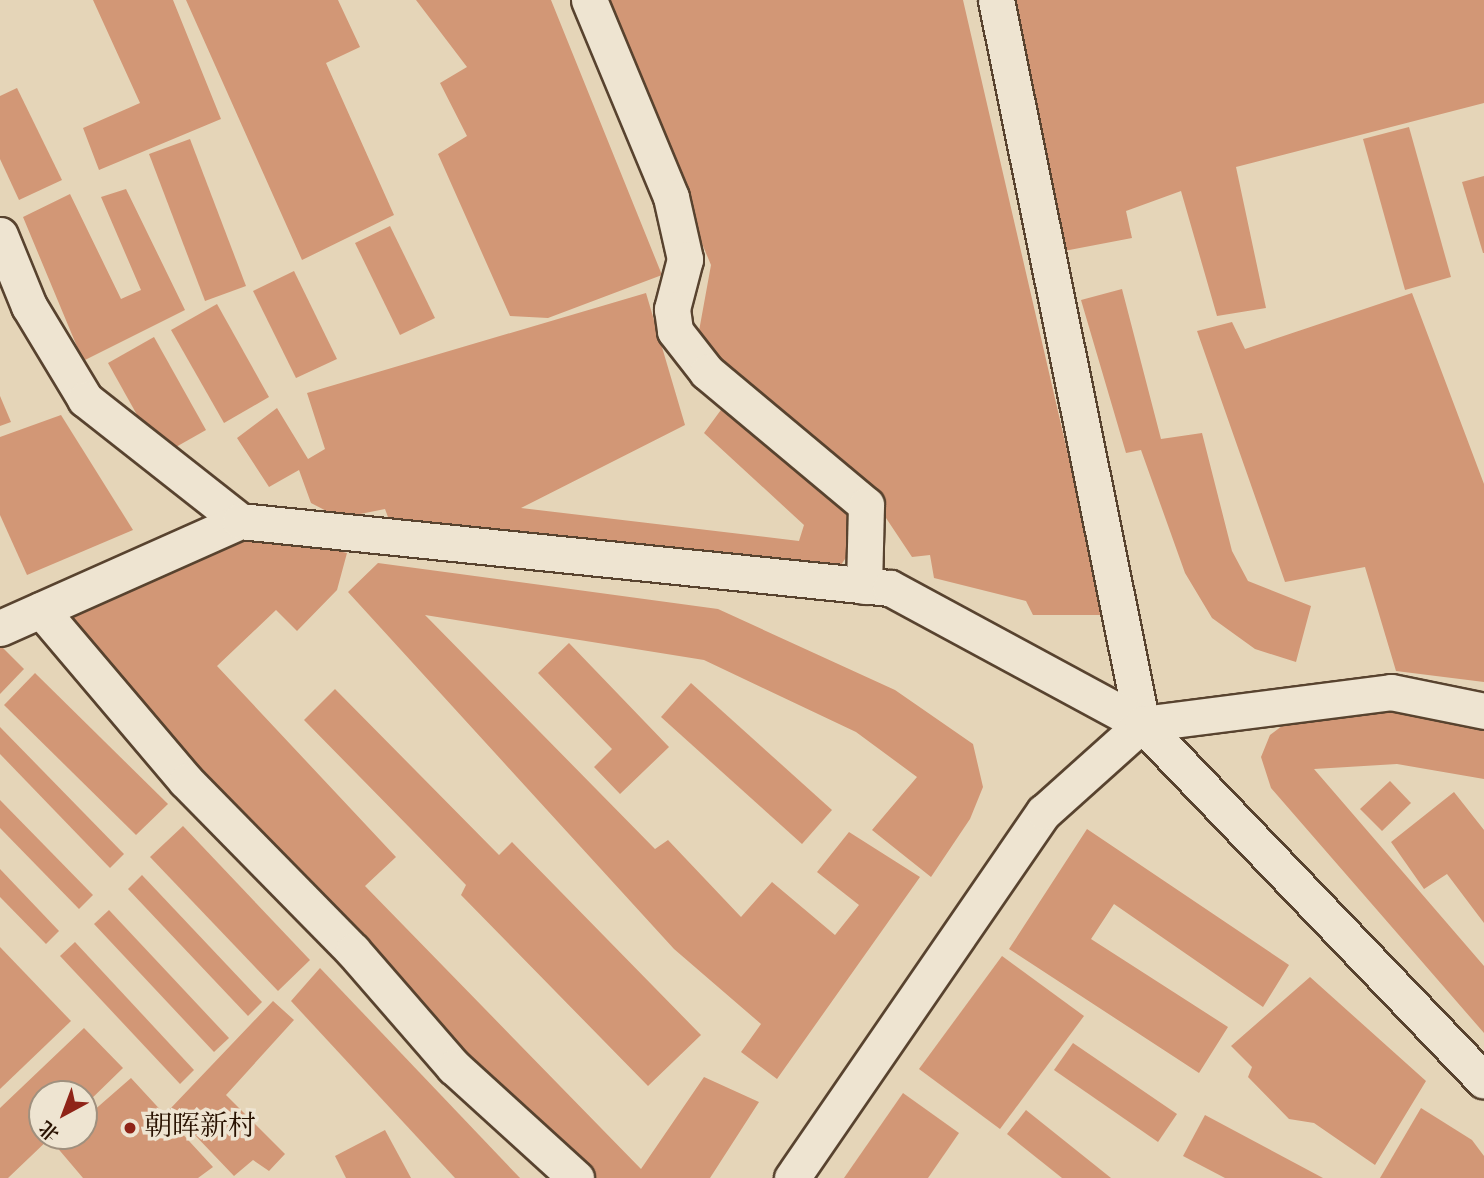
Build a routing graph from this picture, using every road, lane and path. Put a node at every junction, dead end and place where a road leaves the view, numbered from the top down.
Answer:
1 (589, 0) edge
2 (996, 0) edge
3 (0, 235) edge
4 (240, 521) junction
5 (864, 586) junction
6 (41, 610) junction
7 (0, 628) edge
8 (1484, 710) edge
9 (1142, 724) junction
10 (1484, 1081) edge
11 (576, 1178) edge
12 (792, 1178) edge

1 - 5 street
2 - 9 street
3 - 4 street
4 - 5 street
4 - 6 street
5 - 9 street
6 - 7 street
6 - 11 street
8 - 9 street
9 - 10 street
9 - 12 street

